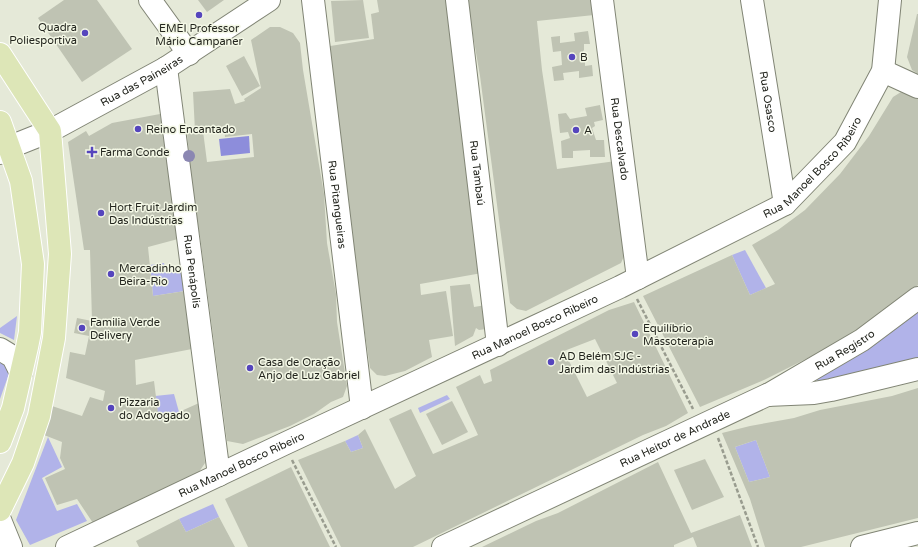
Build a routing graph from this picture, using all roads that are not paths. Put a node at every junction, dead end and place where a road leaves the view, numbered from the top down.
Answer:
1 (150, 0) edge
2 (269, 0) edge
3 (313, 0) edge
4 (456, 0) edge
5 (602, 0) edge
6 (752, 0) edge
7 (890, 0) edge
8 (0, 54) edge
9 (189, 54) junction
10 (166, 68) junction
11 (883, 71) junction
12 (918, 87) edge
13 (0, 122) edge
14 (50, 130) junction
15 (5, 150) edge
16 (785, 204) junction
17 (633, 281) junction
18 (918, 298) edge
19 (498, 345) junction
20 (0, 349) edge
21 (918, 369) edge
22 (21, 372) junction
23 (767, 395) junction
24 (362, 408) junction
25 (0, 442) edge
26 (219, 475) junction
27 (0, 510) edge
28 (0, 520) edge
29 (918, 533) edge
30 (11, 547) edge
31 (67, 547) edge
32 (443, 547) edge
33 (862, 547) edge

1 - 9 street
2 - 9 street, Rua das Paineiras
3 - 24 street, Rua Pitangueiras
4 - 19 street, Rua Tambaú
5 - 17 street, Rua Descalvado
6 - 16 street, Rua Osasco
7 - 11 street, Rua Manoel Bosco Ribeiro
8 - 14 main road
9 - 10 street, Rua das Paineiras
10 - 14 street, Rua das Paineiras
10 - 26 street, Rua Penápolis
11 - 12 street
11 - 16 street, Rua Manoel Bosco Ribeiro
13 - 15 main road
14 - 15 street, Rua das Paineiras
14 - 27 main road
15 - 22 main road
16 - 17 street, Rua Manoel Bosco Ribeiro
17 - 19 street, Rua Manoel Bosco Ribeiro
18 - 23 street, Rua Registro
19 - 24 street, Rua Manoel Bosco Ribeiro
20 - 22 street
21 - 23 street, Rua Heitor de Andrade
22 - 25 main road
23 - 32 street, Rua Heitor de Andrade
24 - 26 street, Rua Manoel Bosco Ribeiro
26 - 31 street, Rua Manoel Bosco Ribeiro
28 - 30 street
29 - 33 street

